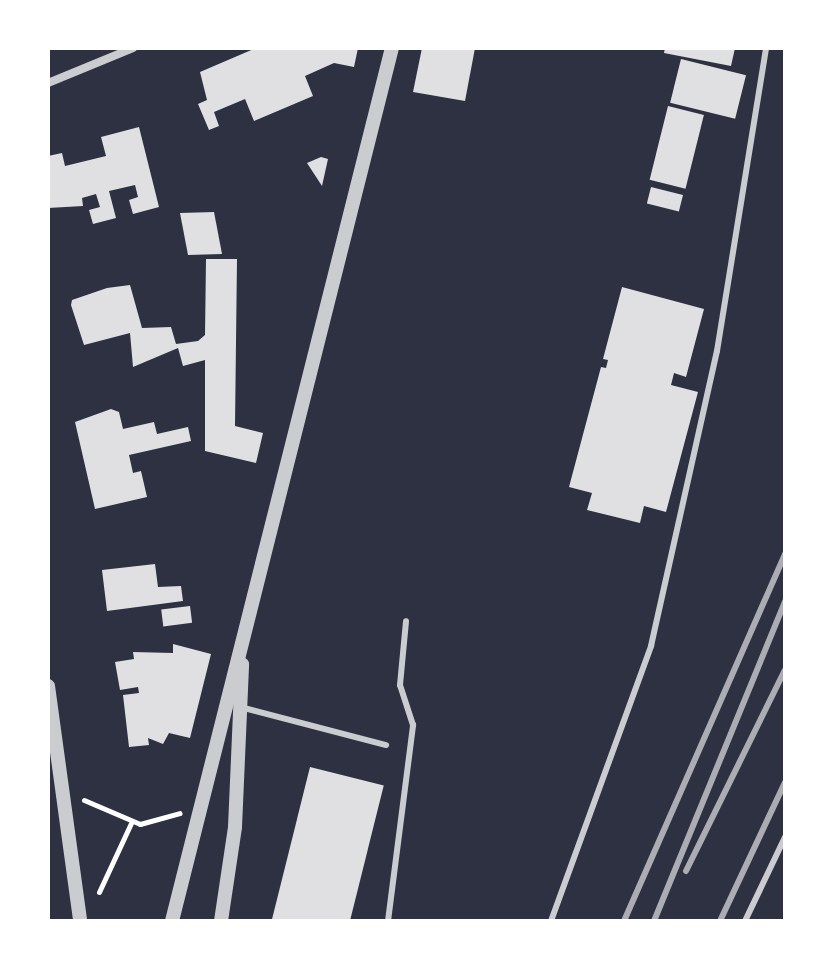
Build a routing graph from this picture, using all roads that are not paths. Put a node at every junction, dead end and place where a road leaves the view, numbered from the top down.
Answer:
1 (133, 48) edge
2 (392, 48) edge
3 (766, 48) edge
4 (48, 83) edge
5 (406, 621) dead end
6 (244, 628) junction
7 (48, 686) edge
8 (240, 707) junction
9 (386, 745) dead end
10 (785, 837) edge
11 (80, 921) edge
12 (172, 921) edge
13 (221, 921) edge
14 (388, 921) edge
15 (551, 921) edge
16 (745, 921) edge

1 - 4 street
2 - 6 street
3 - 15 lane
5 - 14 lane
6 - 8 street
6 - 12 street
7 - 11 street
8 - 9 lane
8 - 13 street
10 - 16 lane

